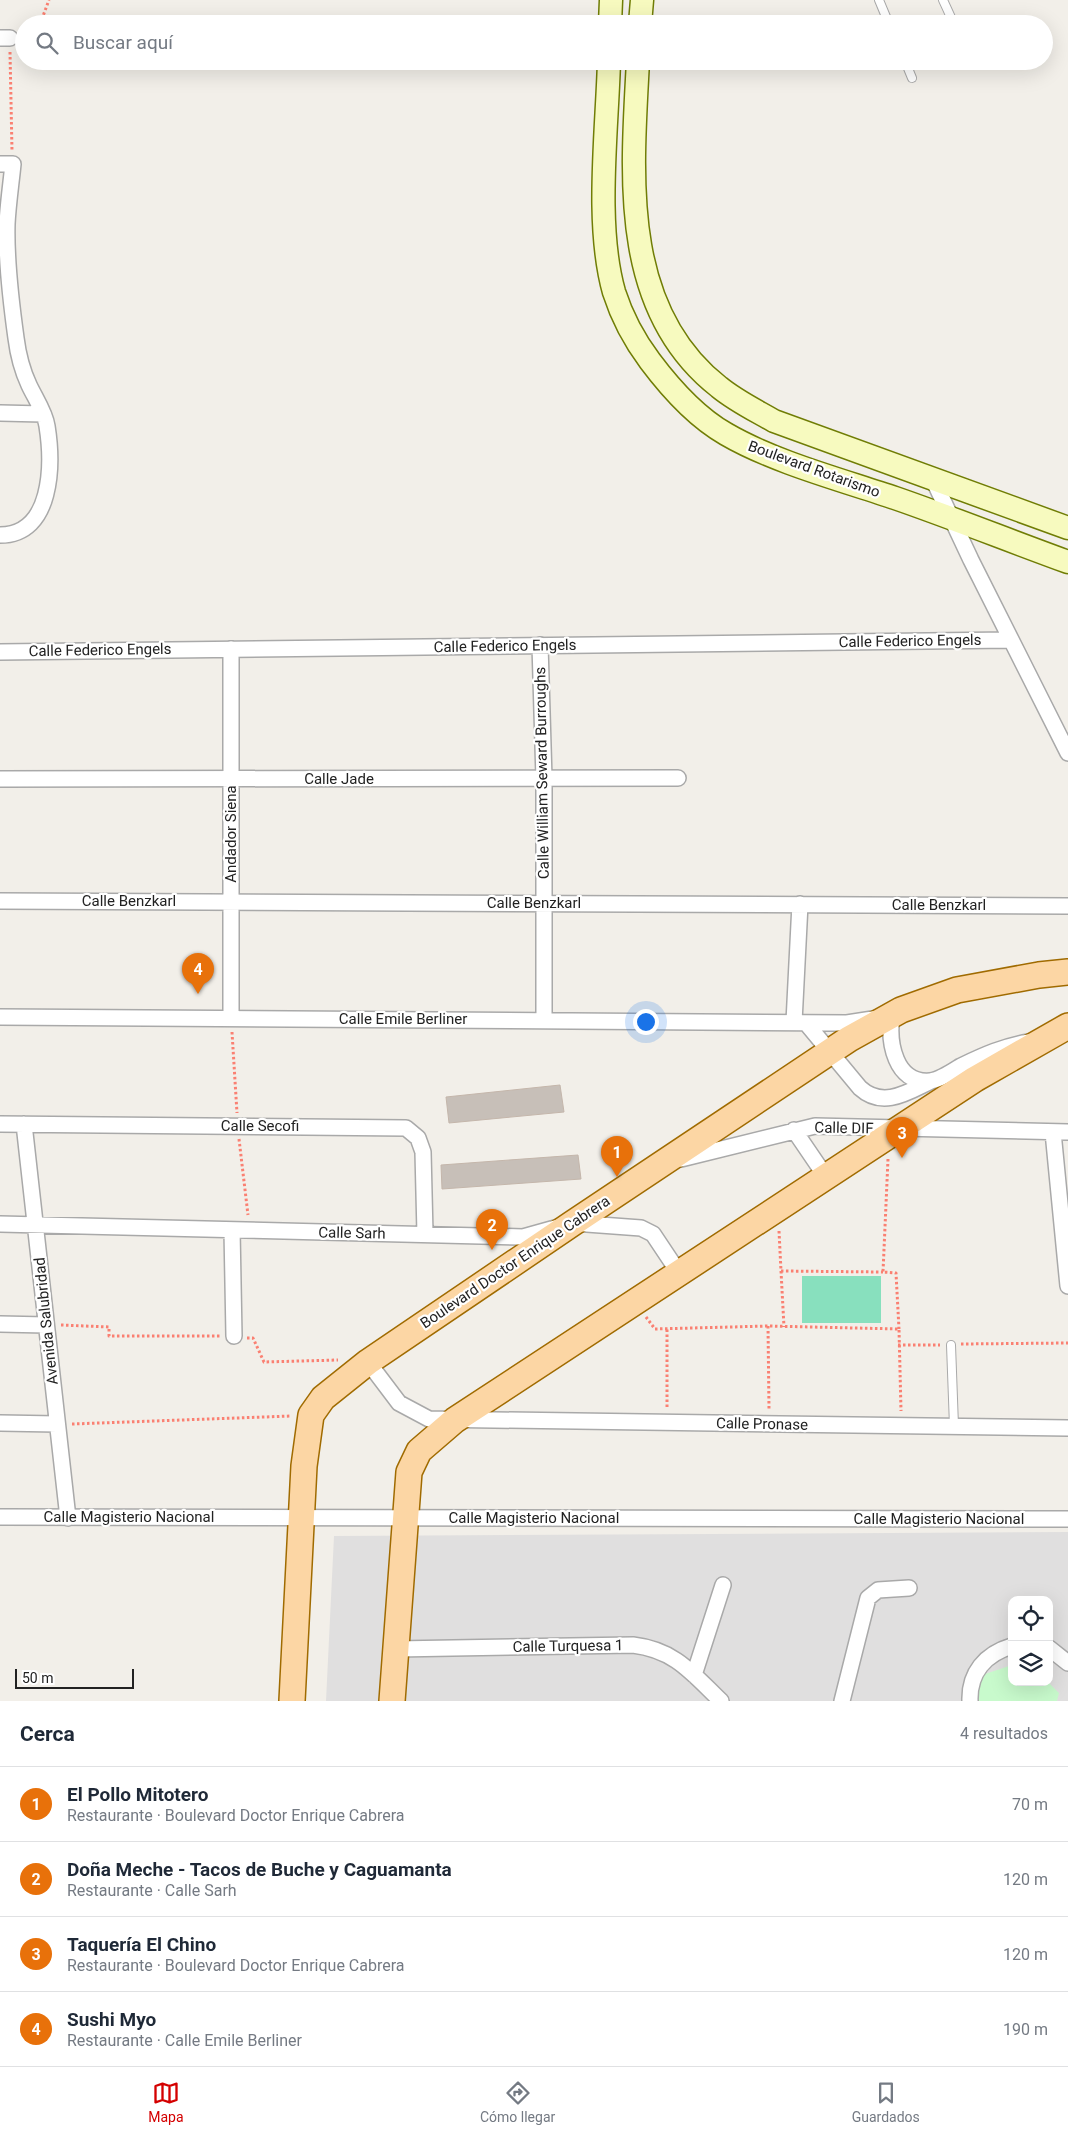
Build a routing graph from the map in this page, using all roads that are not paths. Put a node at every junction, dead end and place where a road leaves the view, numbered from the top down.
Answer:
1 (611, 0) edge
2 (642, 0) edge
3 (879, 0) edge
4 (943, 0) edge
5 (610, 15) edge
6 (641, 15) edge
7 (885, 15) edge
8 (950, 15) edge
9 (609, 70) edge
10 (638, 70) edge
11 (909, 70) edge
12 (912, 78) dead end
13 (6, 164) edge
14 (6, 285) edge
15 (0, 413) edge
16 (43, 414) junction
17 (932, 477) junction
18 (1031, 514) junction
19 (951, 518) junction
20 (1068, 528) edge
21 (5, 535) edge
22 (1038, 551) junction
23 (1068, 562) edge
24 (1010, 640) junction
25 (540, 646) junction
26 (231, 649) junction
27 (0, 652) edge
28 (1068, 753) edge
29 (678, 778) dead end
30 (0, 779) edge
31 (231, 779) junction
32 (544, 779) junction
33 (0, 901) edge
34 (231, 902) junction
35 (544, 903) junction
36 (800, 904) junction
37 (1068, 906) edge
38 (1068, 972) edge
39 (892, 1016) junction
40 (0, 1017) edge
41 (231, 1018) junction
42 (544, 1020) junction
43 (800, 1022) junction
44 (1068, 1026) edge
45 (1041, 1040) junction
46 (830, 1050) junction
47 (931, 1081) junction
48 (0, 1124) edge
49 (24, 1124) junction
50 (794, 1130) junction
51 (1052, 1132) junction
52 (1068, 1132) edge
53 (893, 1133) junction
54 (656, 1166) junction
55 (826, 1177) junction
56 (573, 1222) junction
57 (0, 1224) edge
58 (35, 1225) junction
59 (232, 1230) junction
60 (1065, 1230) edge
61 (425, 1234) junction
62 (679, 1273) junction
63 (1068, 1286) edge
64 (0, 1324) edge
65 (46, 1325) junction
66 (234, 1336) road end
67 (951, 1345) road end
68 (368, 1362) junction
69 (456, 1420) junction
70 (0, 1423) edge
71 (57, 1424) junction
72 (954, 1426) junction
73 (1068, 1428) edge
74 (0, 1517) edge
75 (300, 1517) junction
76 (68, 1518) junction
77 (406, 1518) junction
78 (1068, 1519) edge
79 (723, 1584) dead end
80 (909, 1588) dead end
81 (1008, 1648) edge
82 (396, 1649) junction
83 (1053, 1651) edge
84 (1068, 1663) edge
85 (694, 1675) junction
86 (292, 1701) edge
87 (392, 1701) edge
88 (721, 1701) edge
89 (842, 1701) edge
90 (970, 1701) edge

1 - 5 street
2 - 6 street
3 - 7 lane
4 - 8 lane
9 - 19 street, Boulevard Rotarismo
10 - 17 street
11 - 12 lane
13 - 14 street
14 - 16 street
15 - 16 street
16 - 21 street
17 - 18 street
17 - 19 street
18 - 20 street
18 - 22 street
19 - 22 street, Boulevard Rotarismo
19 - 24 street
22 - 23 street, Boulevard Rotarismo
24 - 25 street, Calle Federico Engels
24 - 28 street
25 - 26 street, Calle Federico Engels
25 - 32 street, Calle William Seward Burroughs
26 - 27 street, Calle Federico Engels
26 - 31 street, Andador Siena
29 - 32 street, Calle Jade
30 - 31 street, Calle Jade
31 - 32 street, Calle Jade
31 - 34 street, Andador Siena
32 - 35 street, Calle William Seward Burroughs
33 - 34 street, Calle Benzkarl
34 - 35 street, Calle Benzkarl
34 - 41 street, Andador Siena
35 - 36 street, Calle Benzkarl
35 - 42 street, Calle William Seward Burroughs
36 - 37 street, Calle Benzkarl
36 - 43 street
38 - 39 main road, Boulevard Doctor Enrique Cabrera
39 - 43 street, Calle Emile Berliner
39 - 46 main road, Boulevard Doctor Enrique Cabrera
39 - 47 street
40 - 41 street, Calle Emile Berliner
41 - 42 street, Calle Emile Berliner
42 - 43 street, Calle Emile Berliner
43 - 46 street
44 - 45 main road
45 - 47 street
45 - 53 main road
46 - 47 street
46 - 54 main road, Boulevard Doctor Enrique Cabrera
48 - 49 street, Calle Secofi
49 - 58 street, Avenida Salubridad
49 - 61 street, Calle Secofi
50 - 53 street, Calle DIF
50 - 54 street, Calle DIF
50 - 55 street
51 - 52 street, Calle DIF
51 - 53 street, Calle DIF
51 - 60 street
53 - 55 main road
54 - 56 main road, Boulevard Doctor Enrique Cabrera
55 - 62 main road
56 - 61 street, Calle Sarh
56 - 62 street, Calle Sarh
56 - 68 main road, Boulevard Doctor Enrique Cabrera
57 - 58 street, Calle Sarh
58 - 59 street, Calle Sarh
58 - 65 street, Avenida Salubridad
59 - 61 street, Calle Sarh
59 - 66 street
60 - 63 street
62 - 69 main road
64 - 65 street
65 - 71 street, Avenida Salubridad
67 - 72 lane
68 - 69 street, Calle Pronase
68 - 75 main road, Boulevard Doctor Enrique Cabrera
69 - 72 street, Calle Pronase
69 - 77 main road
70 - 71 street
71 - 76 street, Avenida Salubridad
72 - 73 street, Calle Pronase
74 - 76 street, Calle Magisterio Nacional
75 - 76 street, Calle Magisterio Nacional
75 - 77 street, Calle Magisterio Nacional
75 - 86 main road
77 - 78 street, Calle Magisterio Nacional
77 - 82 main road
79 - 85 street
80 - 89 street
81 - 90 street
82 - 85 street, Calle Turquesa 1
82 - 87 main road
83 - 84 street
85 - 88 street, Calle Turquesa 1

